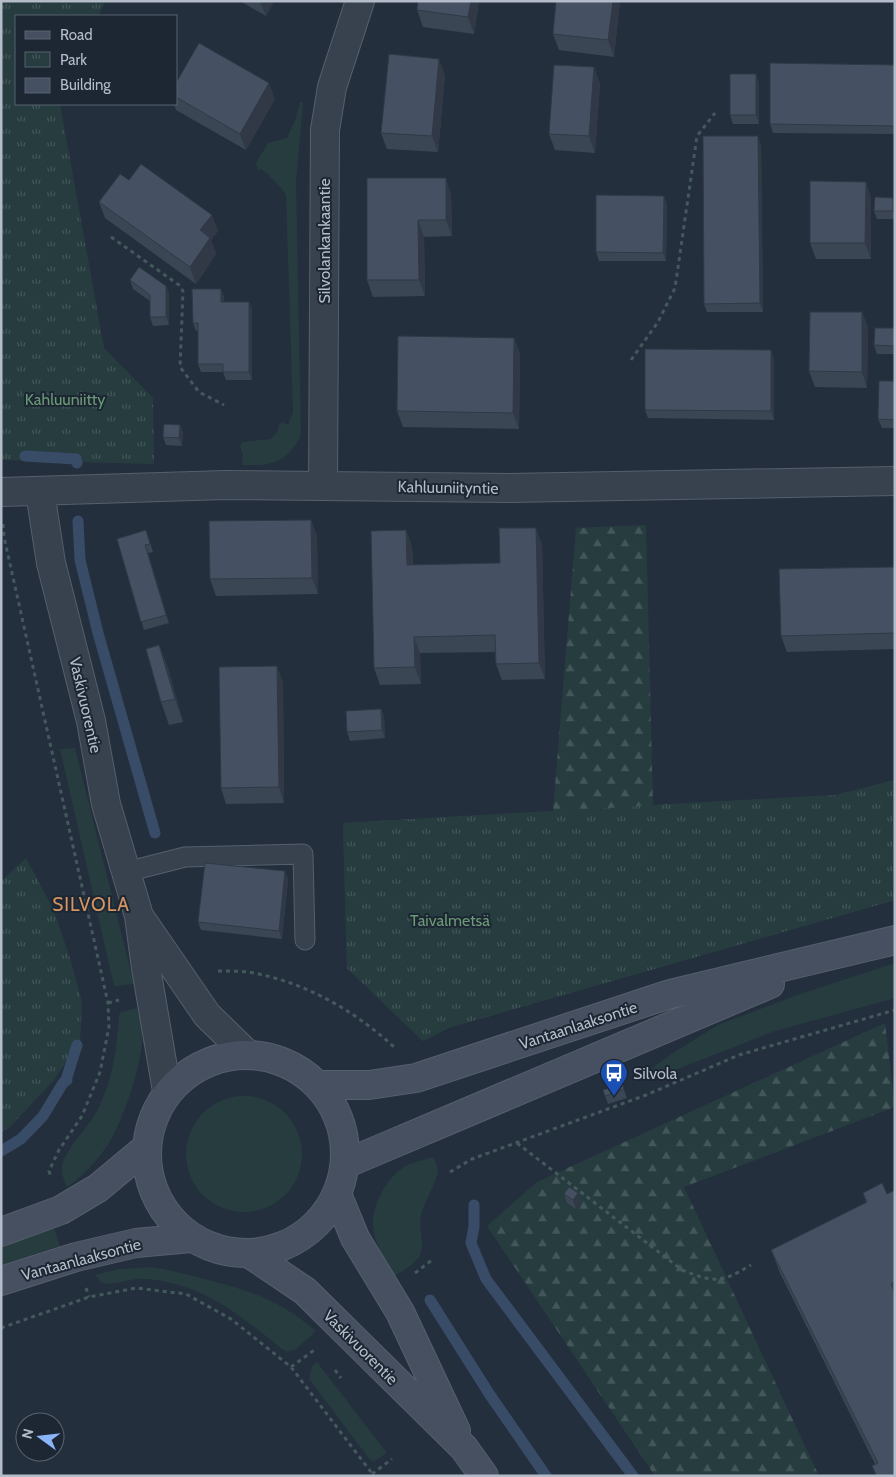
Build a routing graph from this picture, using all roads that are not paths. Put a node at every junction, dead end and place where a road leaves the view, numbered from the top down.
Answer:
1 (360, 1) edge
2 (895, 481) edge
3 (322, 486) junction
4 (1, 492) edge
5 (40, 492) junction
6 (126, 872) junction
7 (139, 916) junction
8 (305, 940) dead end
9 (895, 940) edge
10 (838, 955) junction
11 (247, 1054) junction
12 (318, 1085) junction
13 (167, 1091) junction
14 (146, 1148) junction
15 (345, 1164) junction
16 (337, 1194) junction
17 (1, 1232) edge
18 (191, 1238) junction
19 (250, 1254) junction
20 (1, 1281) edge
21 (464, 1448) junction
22 (484, 1476) edge

1 - 3 street, Silvolankankaantie
2 - 3 street, Kahluuniityntie
3 - 5 street, Kahluuniityntie
4 - 5 street, Kahluuniityntie
5 - 6 street, Vaskivuorentie
6 - 7 street, Vaskivuorentie
6 - 8 lane
7 - 11 street, Vaskivuorentie
7 - 13 street, Vaskivuorentie
9 - 10 main road, Vantaanlaaksontie
10 - 12 main road, Vantaanlaaksontie
10 - 15 main road, Vantaanlaaksontie
11 - 12 main road
11 - 13 main road
12 - 15 main road
13 - 14 main road
14 - 17 main road
14 - 18 main road
15 - 16 main road
16 - 19 main road
16 - 21 main road, Vaskivuorentie
18 - 19 main road
18 - 20 main road, Vantaanlaaksontie
19 - 21 main road, Vaskivuorentie
21 - 22 main road, Vaskivuorentie

